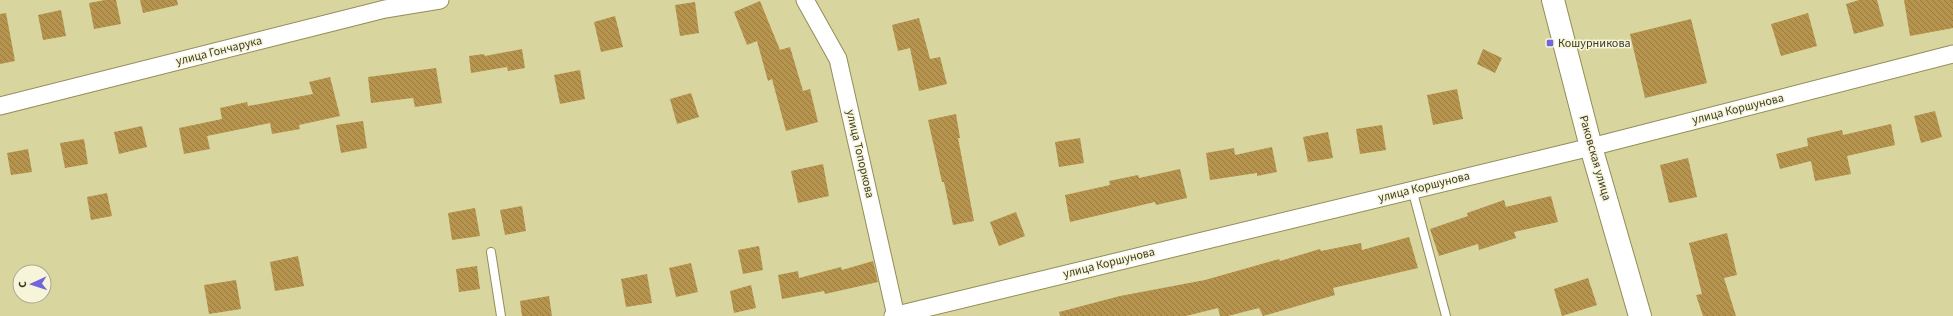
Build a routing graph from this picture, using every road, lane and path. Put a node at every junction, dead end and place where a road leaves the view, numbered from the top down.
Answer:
1 (440, 0) edge
2 (804, 0) edge
3 (1553, 0) edge
4 (384, 5) edge
5 (1953, 54) edge
6 (0, 106) edge
7 (1591, 147) junction
8 (1412, 189) junction
9 (492, 252) dead end
10 (501, 316) edge
11 (895, 316) edge
12 (1446, 316) edge
13 (1640, 316) edge

1 - 4 street, улица Гончарука
2 - 11 street, улица Топоркова
3 - 7 main road, Раковская улица
4 - 6 street, улица Гончарука
5 - 7 street, улица Коршунова
7 - 8 street, улица Коршунова
7 - 13 main road, Раковская улица
8 - 11 street, улица Коршунова
8 - 12 lane
9 - 10 lane

